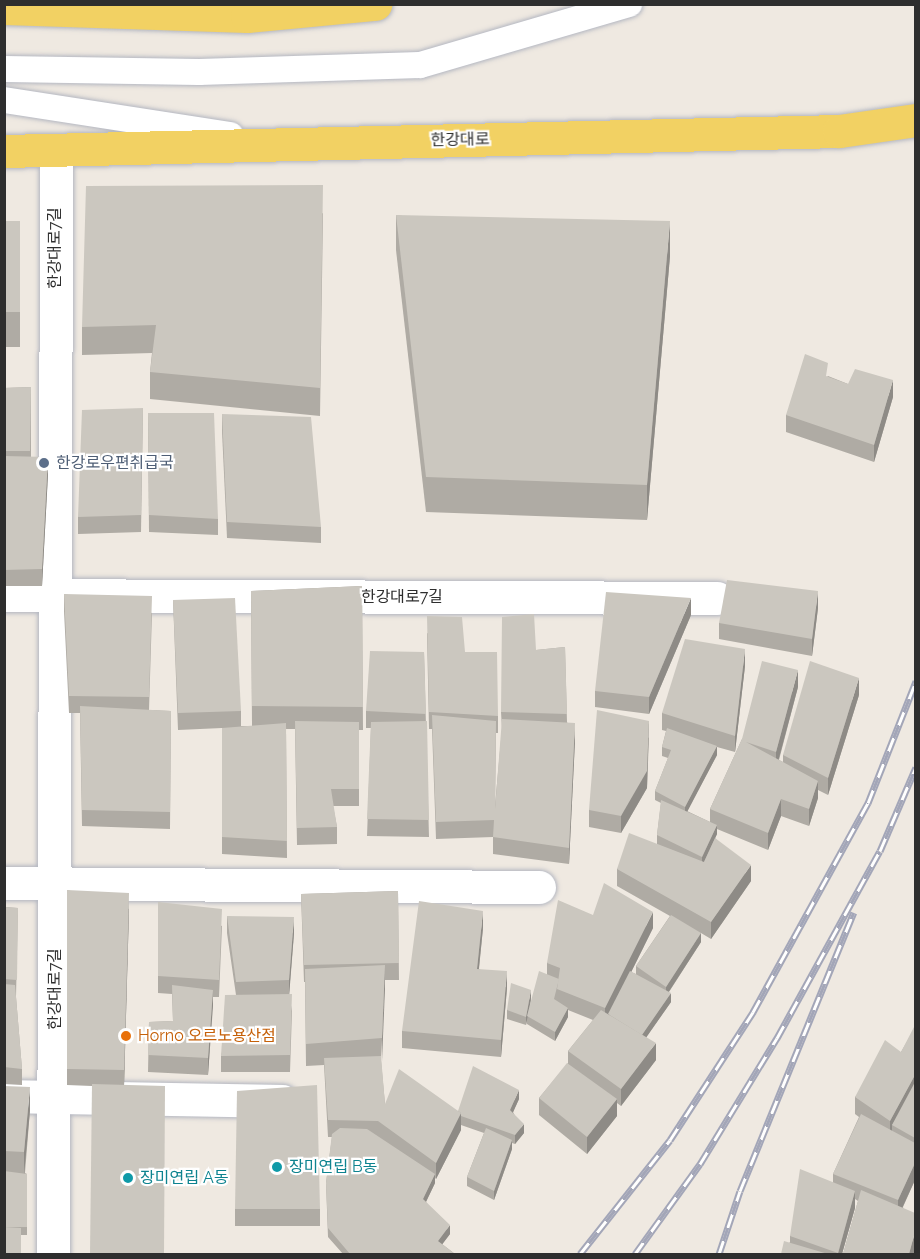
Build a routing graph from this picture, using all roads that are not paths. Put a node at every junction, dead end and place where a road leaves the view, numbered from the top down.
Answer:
1 (375, 4) edge
2 (629, 4) edge
3 (4, 8) edge
4 (4, 69) edge
5 (4, 100) edge
6 (915, 120) edge
7 (292, 144) junction
8 (4, 151) edge
9 (56, 152) junction
10 (4, 595) edge
11 (52, 596) junction
12 (717, 598) dead end
13 (4, 883) edge
14 (54, 883) junction
15 (539, 887) dead end
16 (55, 1095) junction
17 (4, 1096) edge
18 (317, 1101) edge
19 (53, 1254) edge

1 - 3 main road
2 - 4 lane
5 - 7 lane
6 - 7 main road, 한강대로
7 - 9 main road, 한강대로
8 - 9 main road, 한강대로
9 - 11 street, 한강대로7길
10 - 11 street, 한강대로7길
11 - 12 street, 한강대로7길
11 - 14 street, 한강대로7길
13 - 14 street
14 - 15 street
14 - 16 street, 한강대로7길
16 - 17 street
16 - 18 street
16 - 19 street, 한강대로7길

